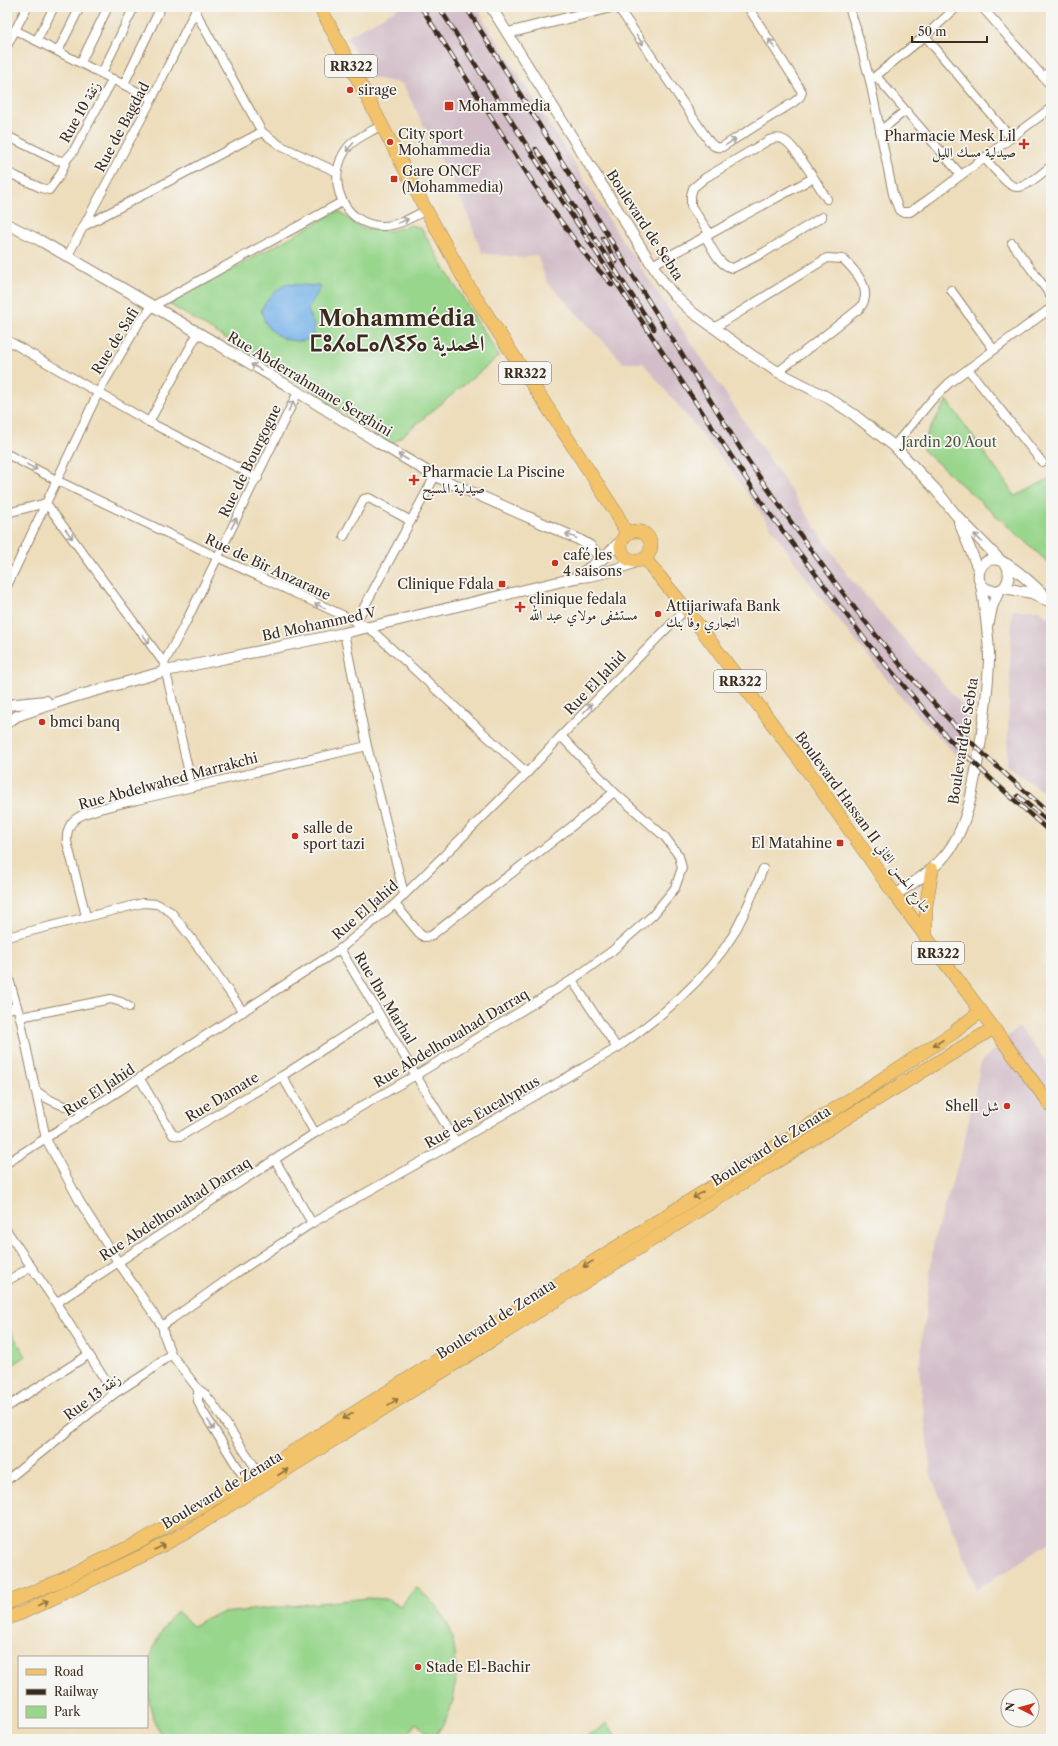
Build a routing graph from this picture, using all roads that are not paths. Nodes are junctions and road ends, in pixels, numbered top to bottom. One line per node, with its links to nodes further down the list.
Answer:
1 (27, 7): 16 (street)
2 (54, 7): 20 (street)
3 (80, 7): 21 (street)
4 (108, 7): 22 (street)
5 (134, 7): 24 (street)
6 (320, 7): 33 (main road, RR322)
7 (492, 7): 17 (street, Boulevard de Sebta)
8 (611, 7): 17 (street)
9 (618, 7): 10 (street, one-way to 10)
10 (748, 7)
11 (957, 7): 18 (street)
12 (982, 7): 25 (street)
13 (157, 8): 28 (street)
14 (851, 8): 27 (street)
15 (196, 9): 30 (street, Rue de Bagdad); 34 (street)
16 (16, 30): 19 (street); 20 (street)
17 (508, 33): 54 (street, Boulevard de Sebta)
18 (925, 36): 27 (street); 37 (street)
19 (8, 40)
20 (37, 40): 21 (street)
21 (58, 51): 22 (street)
22 (81, 62): 24 (street)
23 (1051, 70): 25 (street)
24 (102, 73): 26 (street)
25 (1043, 77): 29 (street)
26 (113, 78): 28 (street); 38 (street, Rue 10 زنقة)
27 (873, 78): 32 (street); 35 (street)
28 (124, 84): 30 (street)
29 (1051, 86)
30 (152, 99): 50 (street, Rue de Bagdad)
31 (1051, 108): 37 (street)
32 (905, 110): 35 (street); 43 (street)
33 (382, 125): 42 (street, one-way to 42); 47 (main road, RR322)
34 (262, 132): 42 (street); 50 (street)
35 (880, 132): 43 (street)
36 (7, 136): 38 (street, Rue 10 زنقة)
37 (1011, 138): 39 (street)
38 (67, 159): 41 (street)
39 (985, 159): 40 (street); 43 (street)
40 (1051, 166)
41 (7, 172)
42 (337, 172): 46 (street)
43 (961, 175)
44 (813, 178): 45 (street); 51 (street); 51 (street)
45 (827, 199)
46 (342, 202): 47 (street, one-way to 47); 57 (street, Rue de Safi)
47 (426, 210): 79 (main road, RR322)
48 (822, 217): 51 (street)
49 (7, 224): 53 (street, Rue Abderrahmane Serghini)
50 (86, 225): 53 (street, Rue de Bagdad)
51 (707, 235): 54 (street)
52 (1012, 243): 56 (street)
53 (67, 257): 57 (street, Rue Abderrahmane Serghini)
54 (652, 265): 59 (street, Boulevard de Sebta)
55 (952, 290): 62 (street)
56 (1051, 296)
57 (153, 306): 60 (street, Rue Abderrahmane Serghini); 66 (street, Rue de Safi)
58 (1051, 308): 62 (street)
59 (714, 328): 64 (street, Boulevard de Sebta); 64 (street)
60 (198, 333): 65 (street, Rue Abderrahmane Serghini, one-way to 60); 67 (street)
61 (7, 340): 66 (street)
62 (994, 350): 63 (street)
63 (968, 369): 68 (street); 70 (street)
64 (778, 372): 68 (street, Boulevard de Sebta)
65 (298, 392): 71 (street, Rue Abderrahmane Serghini, one-way to 65); 72 (street, Rue de Bourgogne, one-way to 65)
66 (98, 393): 67 (street); 73 (street, Rue de Safi)
67 (149, 422): 72 (street)
68 (894, 446): 76 (street, Boulevard de Sebta)
69 (7, 454): 73 (street, Rue de Bir Anzarane, one-way to 73)
70 (1042, 462)
71 (435, 476): 77 (street); 81 (street, Rue Abderrahmane Serghini, one-way to 71)
72 (258, 478): 80 (street, Rue de Bourgogne, one-way to 72)
73 (56, 480): 74 (street, Rue de Safi); 80 (street, Rue de Bir Anzarane)
74 (46, 503): 75 (street); 87 (street, Rue de Safi); 95 (street, one-way to 95)
75 (7, 513)
76 (956, 515): 83 (street, Boulevard de Sebta, one-way to 76); 84 (street, Boulevard de Sebta)
77 (411, 521): 78 (street); 91 (street)
78 (344, 536)
79 (624, 537): 81 (street, Bd Mohammed V); 82 (main road, RR322); 82 (main road)
80 (217, 557): 91 (street, Rue de Bir Anzarane, one-way to 80); 95 (street, Rue de Bourgogne)
81 (602, 559): 85 (street, Bd Mohammed V)
82 (640, 560): 85 (street, Bd Mohammed V); 90 (main road, Boulevard Hassan II شارع الحسن الثاني / RR322)
83 (1004, 563): 84 (street); 88 (street); 89 (street, Boulevard de Sebta)
84 (979, 571): 86 (street)
85 (575, 578): 92 (street, Bd Mohammed V)
86 (981, 585): 88 (street); 94 (street, Boulevard de Sebta)
87 (7, 586)
88 (1002, 589): 89 (street); 94 (street, Boulevard de Sebta)
89 (1051, 602)
90 (686, 609): 99 (street, Rue El Jahid, one-way to 90); 107 (main road, Boulevard Hassan II شارع الحسن الثاني / RR322)
91 (356, 622): 92 (street, Rue de Bir Anzarane)
92 (368, 627): 93 (street, Bd Mohammed V); 101 (street, Rue de Bir Anzarane)
93 (344, 633): 95 (street, Bd Mohammed V); 100 (street)
94 (987, 634): 105 (street, Boulevard de Sebta)
95 (165, 667): 96 (street, Bd Mohammed V); 102 (street)
96 (70, 698): 97 (street, Bd Mohammed V); 98 (street, Bd Mohammed V)
97 (7, 705)
98 (7, 723)
99 (561, 736): 101 (street, Rue El Jahid); 103 (street, Rue Abdelhouahad Darraq)
100 (367, 746): 102 (street, Rue Abdelwahed Marrakchi); 106 (street)
101 (527, 773): 106 (street, Rue El Jahid)
102 (192, 786): 109 (street, Rue Abdelwahed Marrakchi)
103 (614, 792): 108 (street); 114 (street, Rue Abdelhouahad Darraq)
104 (763, 869): 125 (street, Rue des Eucalyptus)
105 (932, 870): 107 (street, Boulevard de Sebta); 111 (main road)
106 (404, 894): 108 (street, Rue El Jahid)
107 (895, 896): 111 (main road, Boulevard Hassan II شارع الحسن الثاني / RR322)
108 (395, 904): 112 (street, Rue El Jahid)
109 (86, 916): 110 (street); 119 (street)
110 (7, 937)
111 (926, 938): 118 (main road, Boulevard Hassan II شارع الحسن الثاني / RR322)
112 (340, 949): 119 (street, Rue El Jahid); 120 (street, Rue Ibn Marhal)
113 (7, 972): 115 (street)
114 (572, 980): 125 (street); 126 (street, Rue Abdelhouahad Darraq)
115 (17, 1007): 117 (street); 121 (street)
116 (129, 1007): 121 (street)
117 (7, 1009)
118 (981, 1011): 122 (main road, Boulevard Hassan II شارع الحسن الثاني / RR322); 123 (main road, Boulevard de Zenata)
119 (243, 1012): 128 (street, Rue El Jahid)
120 (378, 1014): 126 (street, Rue Ibn Marhal); 127 (street)
121 (20, 1017): 129 (street)
122 (994, 1028): 124 (main road, Boulevard de Zenata); 130 (main road, Boulevard Hassan II شارع الحسن الثاني / RR322)
123 (953, 1033): 124 (main road); 137 (main road, Boulevard de Zenata, one-way to 137)
124 (962, 1047): 137 (main road, Boulevard de Zenata)
125 (617, 1048): 134 (street, Rue des Eucalyptus)
126 (416, 1075): 132 (street, Rue Abdelhouahad Darraq); 134 (street, Rue Ibn Marhal)
127 (282, 1076): 128 (street, Rue Damate); 132 (street)
128 (140, 1079): 131 (street, Rue El Jahid)
129 (35, 1090): 131 (street); 133 (street)
130 (1051, 1106)
131 (88, 1112): 133 (street, Rue El Jahid)
132 (315, 1133): 135 (street, Rue Abdelhouahad Darraq)
133 (46, 1139): 136 (street, Rue El Jahid); 140 (street)
134 (456, 1142): 138 (street, Rue des Eucalyptus)
135 (275, 1160): 138 (street); 140 (street, Rue Abdelhouahad Darraq)
136 (7, 1163)
137 (761, 1164): 150 (main road, Boulevard de Zenata)
138 (312, 1223): 144 (street, Rue des Eucalyptus)
139 (7, 1231): 141 (street)
140 (118, 1262): 143 (street, Rue Abdelhouahad Darraq); 144 (street)
141 (31, 1267): 142 (street); 143 (street)
142 (7, 1281)
143 (56, 1303): 146 (street)
144 (162, 1326): 145 (street)
145 (171, 1354): 147 (street); 148 (street, Rue 13 زنقة)
146 (88, 1356): 148 (street); 149 (street)
147 (198, 1389): 150 (street); 152 (street, one-way to 152)
148 (114, 1394): 151 (street, Rue 13 زنقة)
149 (7, 1407)
150 (262, 1478): 152 (main road, Boulevard de Zenata)
151 (7, 1480)
152 (249, 1486): 153 (main road, Boulevard de Zenata); 154 (main road, Boulevard de Zenata)
153 (213, 1500): 154 (main road); 155 (main road, Boulevard de Zenata)
154 (220, 1511): 156 (main road, Boulevard de Zenata, one-way to 154)
155 (7, 1602)
156 (7, 1618)

